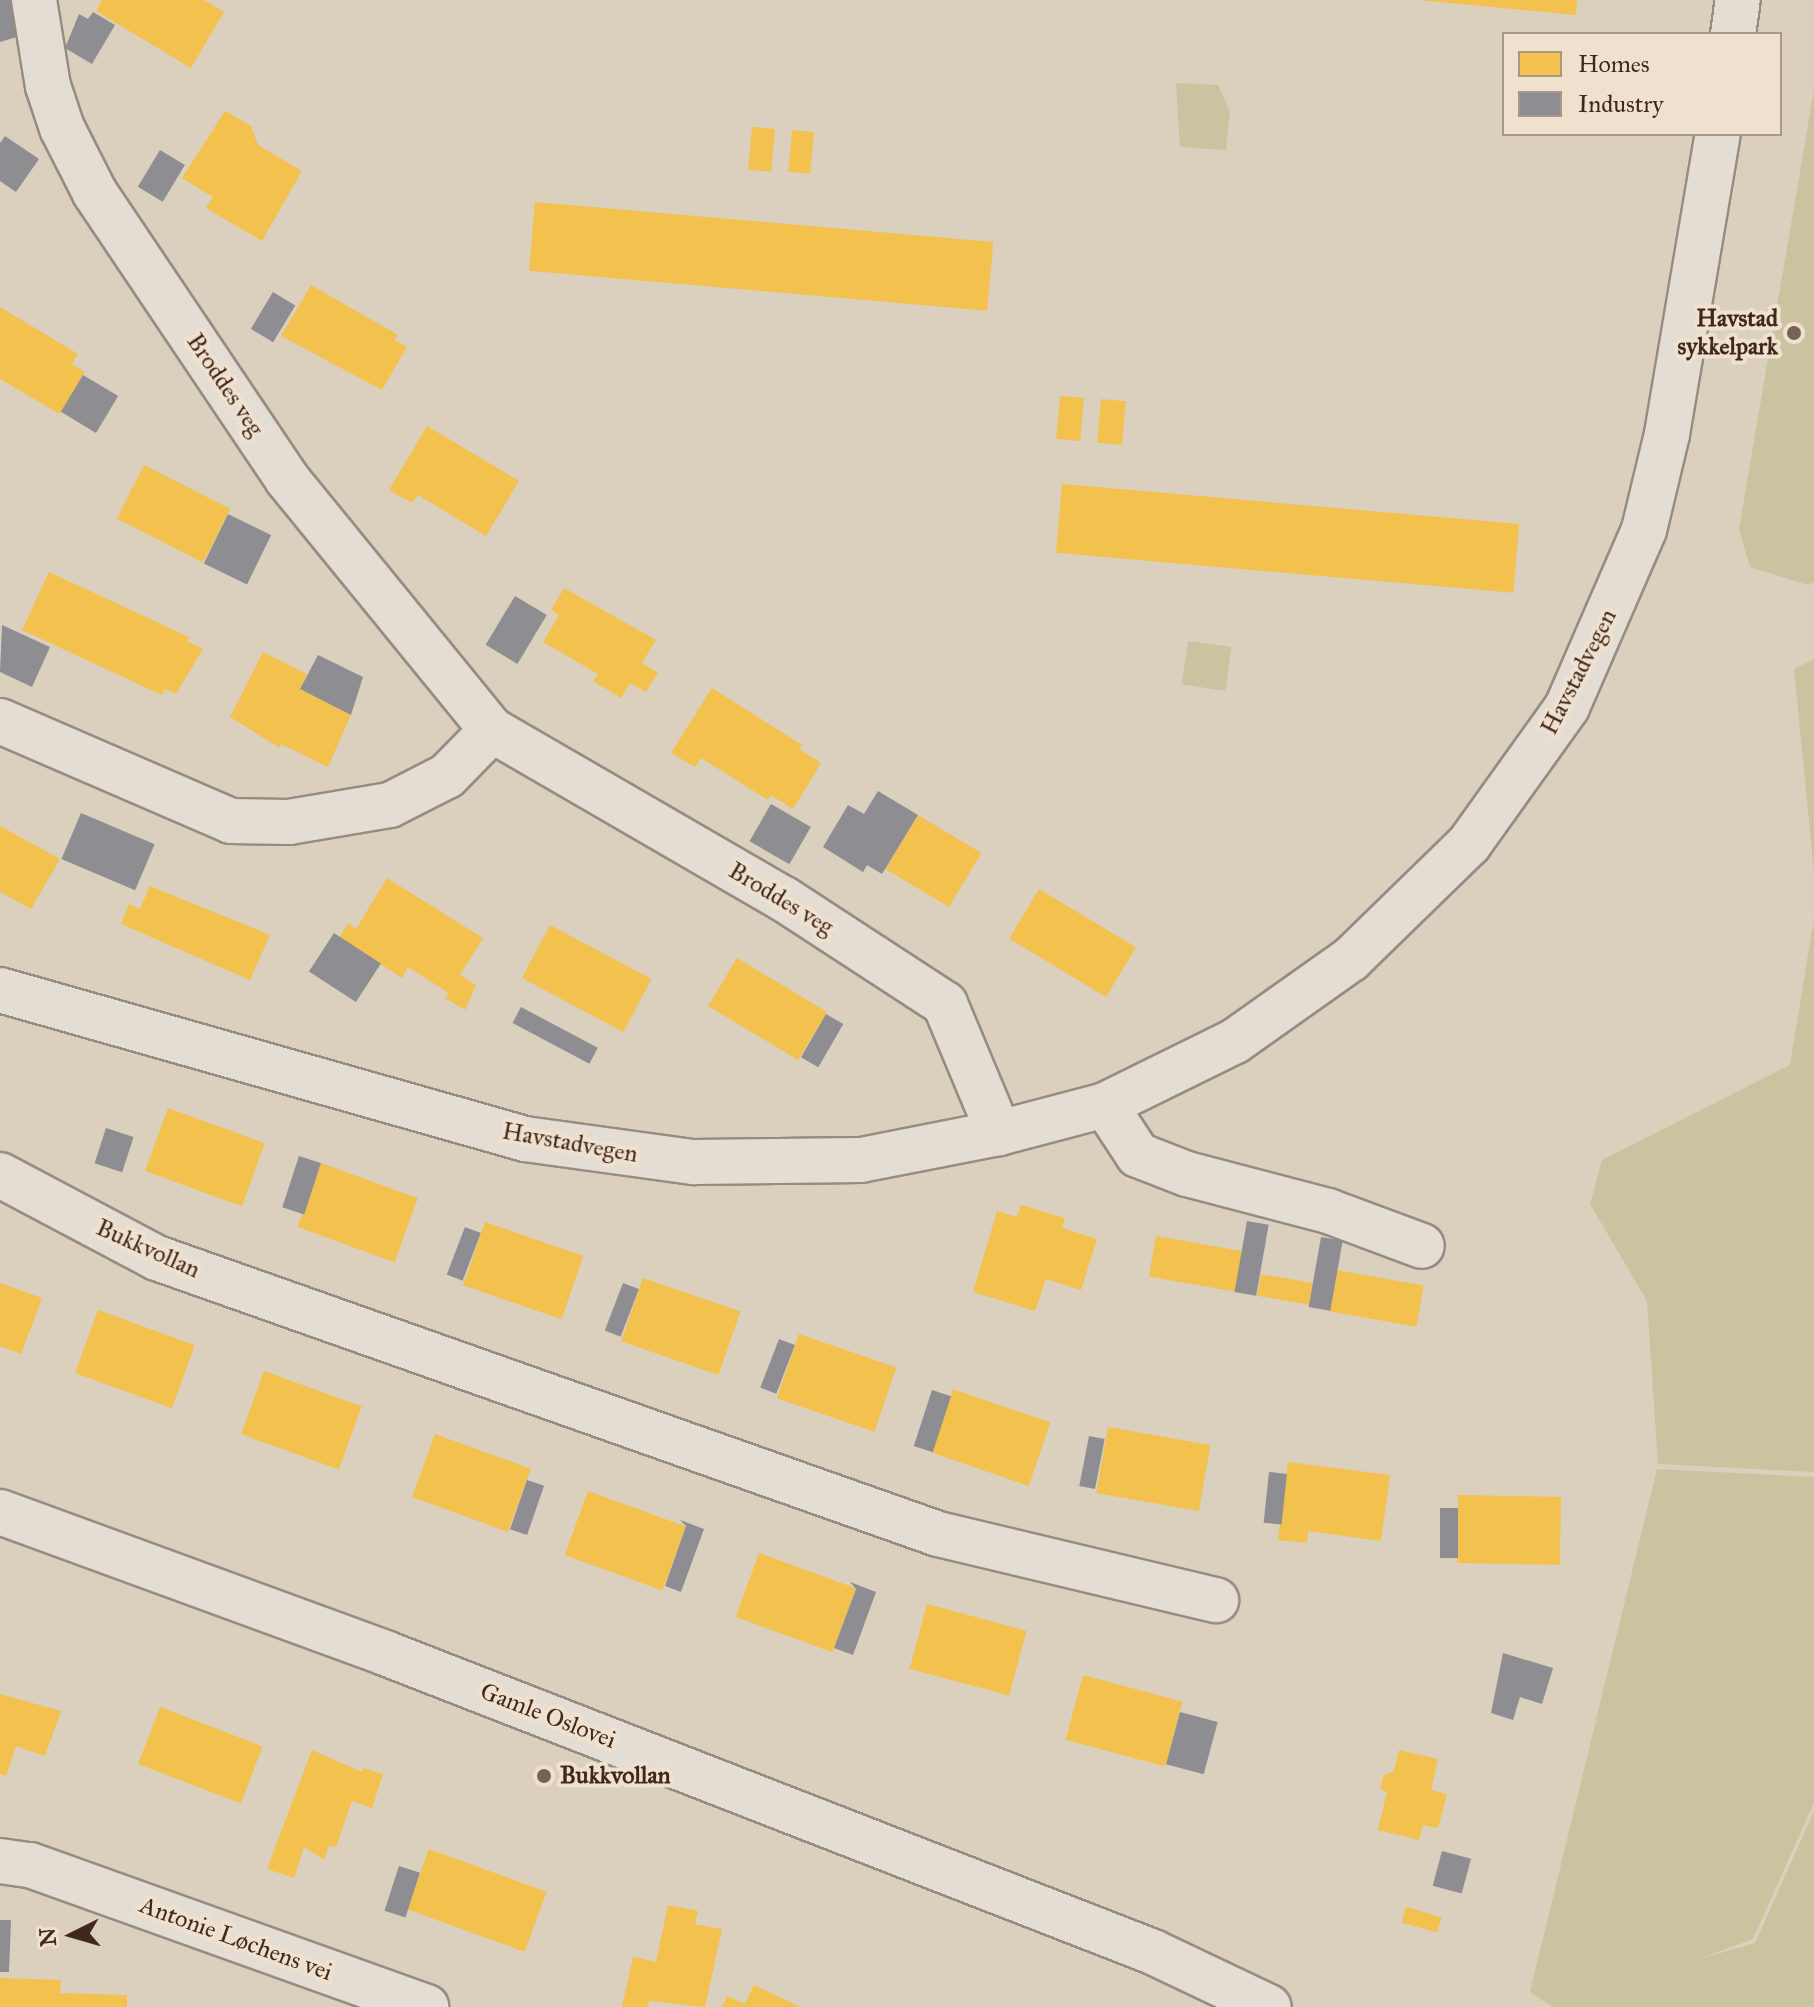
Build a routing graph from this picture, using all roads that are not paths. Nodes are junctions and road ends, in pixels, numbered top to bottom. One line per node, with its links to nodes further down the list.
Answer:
1 (34, 0): 6 (street, Broddes veg)
2 (1738, 0): 3 (street)
3 (1733, 32)
4 (1718, 136): 8 (street, Havstadvegen)
5 (0, 721): 6 (street)
6 (492, 730): 9 (street, Broddes veg)
7 (0, 990): 9 (street, Havstadvegen)
8 (1105, 1105): 9 (street, Havstadvegen); 11 (street)
9 (999, 1133)
10 (0, 1175): 13 (street, Bukkvollan)
11 (1422, 1246)
12 (0, 1512): 16 (street, Gamle Oslovei)
13 (1216, 1600)
14 (0, 1861): 15 (street, Antonie Løchens vei)
15 (426, 2007)
16 (1269, 2007)

